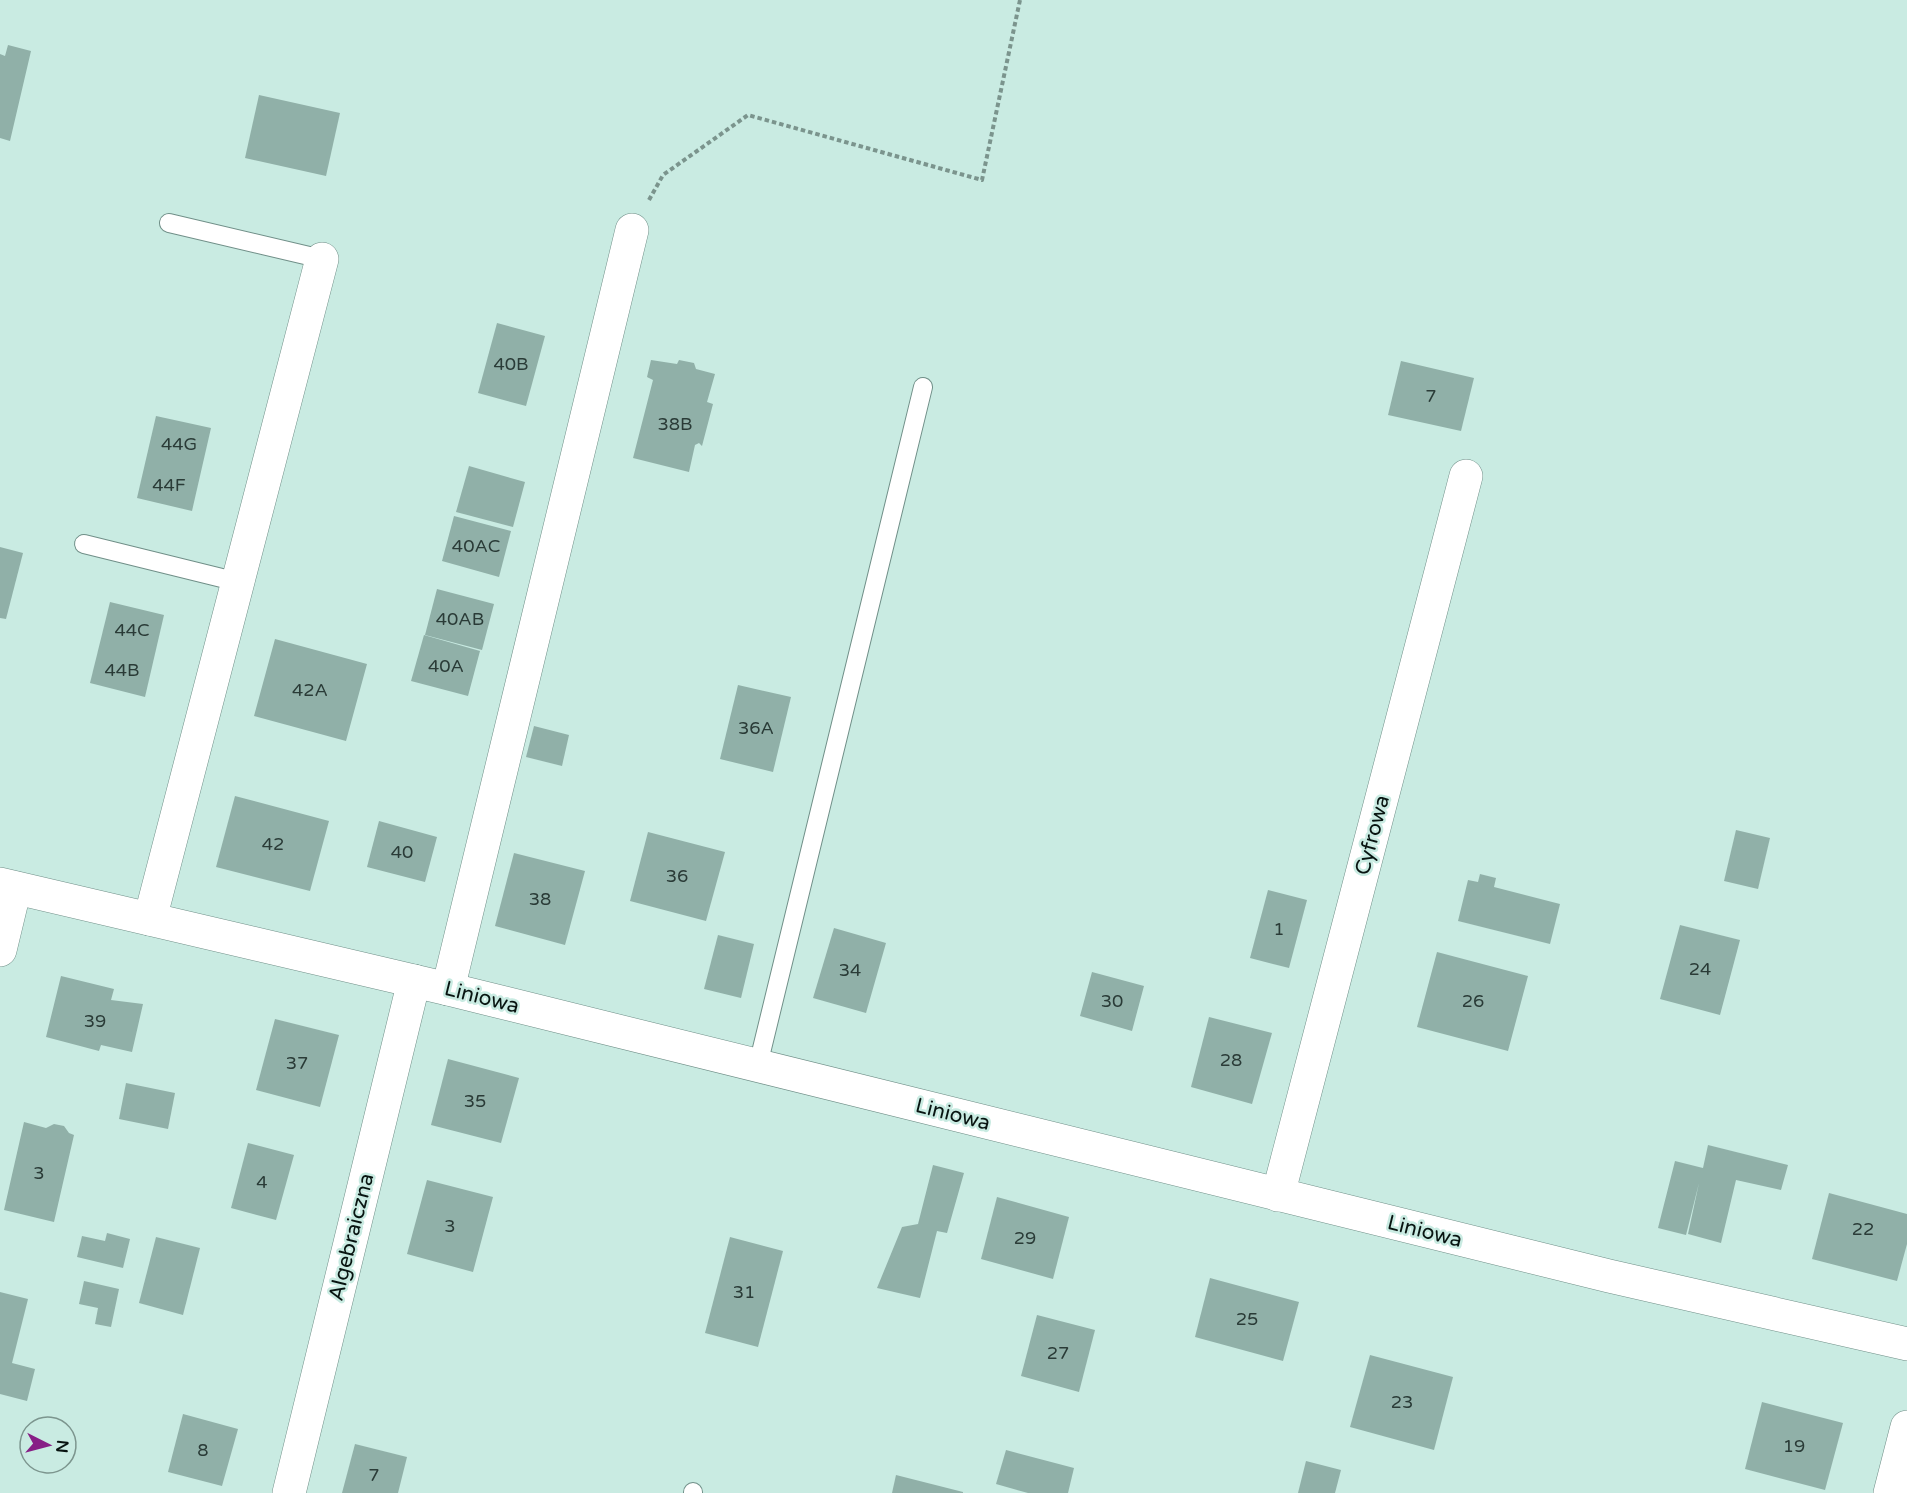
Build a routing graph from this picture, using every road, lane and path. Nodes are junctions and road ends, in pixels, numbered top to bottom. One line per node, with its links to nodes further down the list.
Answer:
1 (1020, 0): 3 (path)
2 (169, 223): 4 (lane)
3 (632, 230): 13 (street)
4 (322, 259): 8 (street)
5 (923, 387): 14 (lane)
6 (1466, 476): 15 (street, Cyfrowa)
7 (84, 544): 8 (lane)
8 (238, 582): 10 (street)
9 (8, 886): 10 (street, Liniowa); 11 (street)
10 (150, 919): 12 (street, Liniowa)
11 (0, 950)
12 (414, 981): 13 (street, Liniowa); 18 (street, Algebraiczna)
13 (448, 989): 14 (street, Liniowa)
14 (758, 1065): 15 (street, Liniowa)
15 (1278, 1195): 16 (street, Liniowa)
16 (1907, 1344)
17 (1907, 1427): 19 (street)
18 (288, 1493)
19 (1890, 1493)

